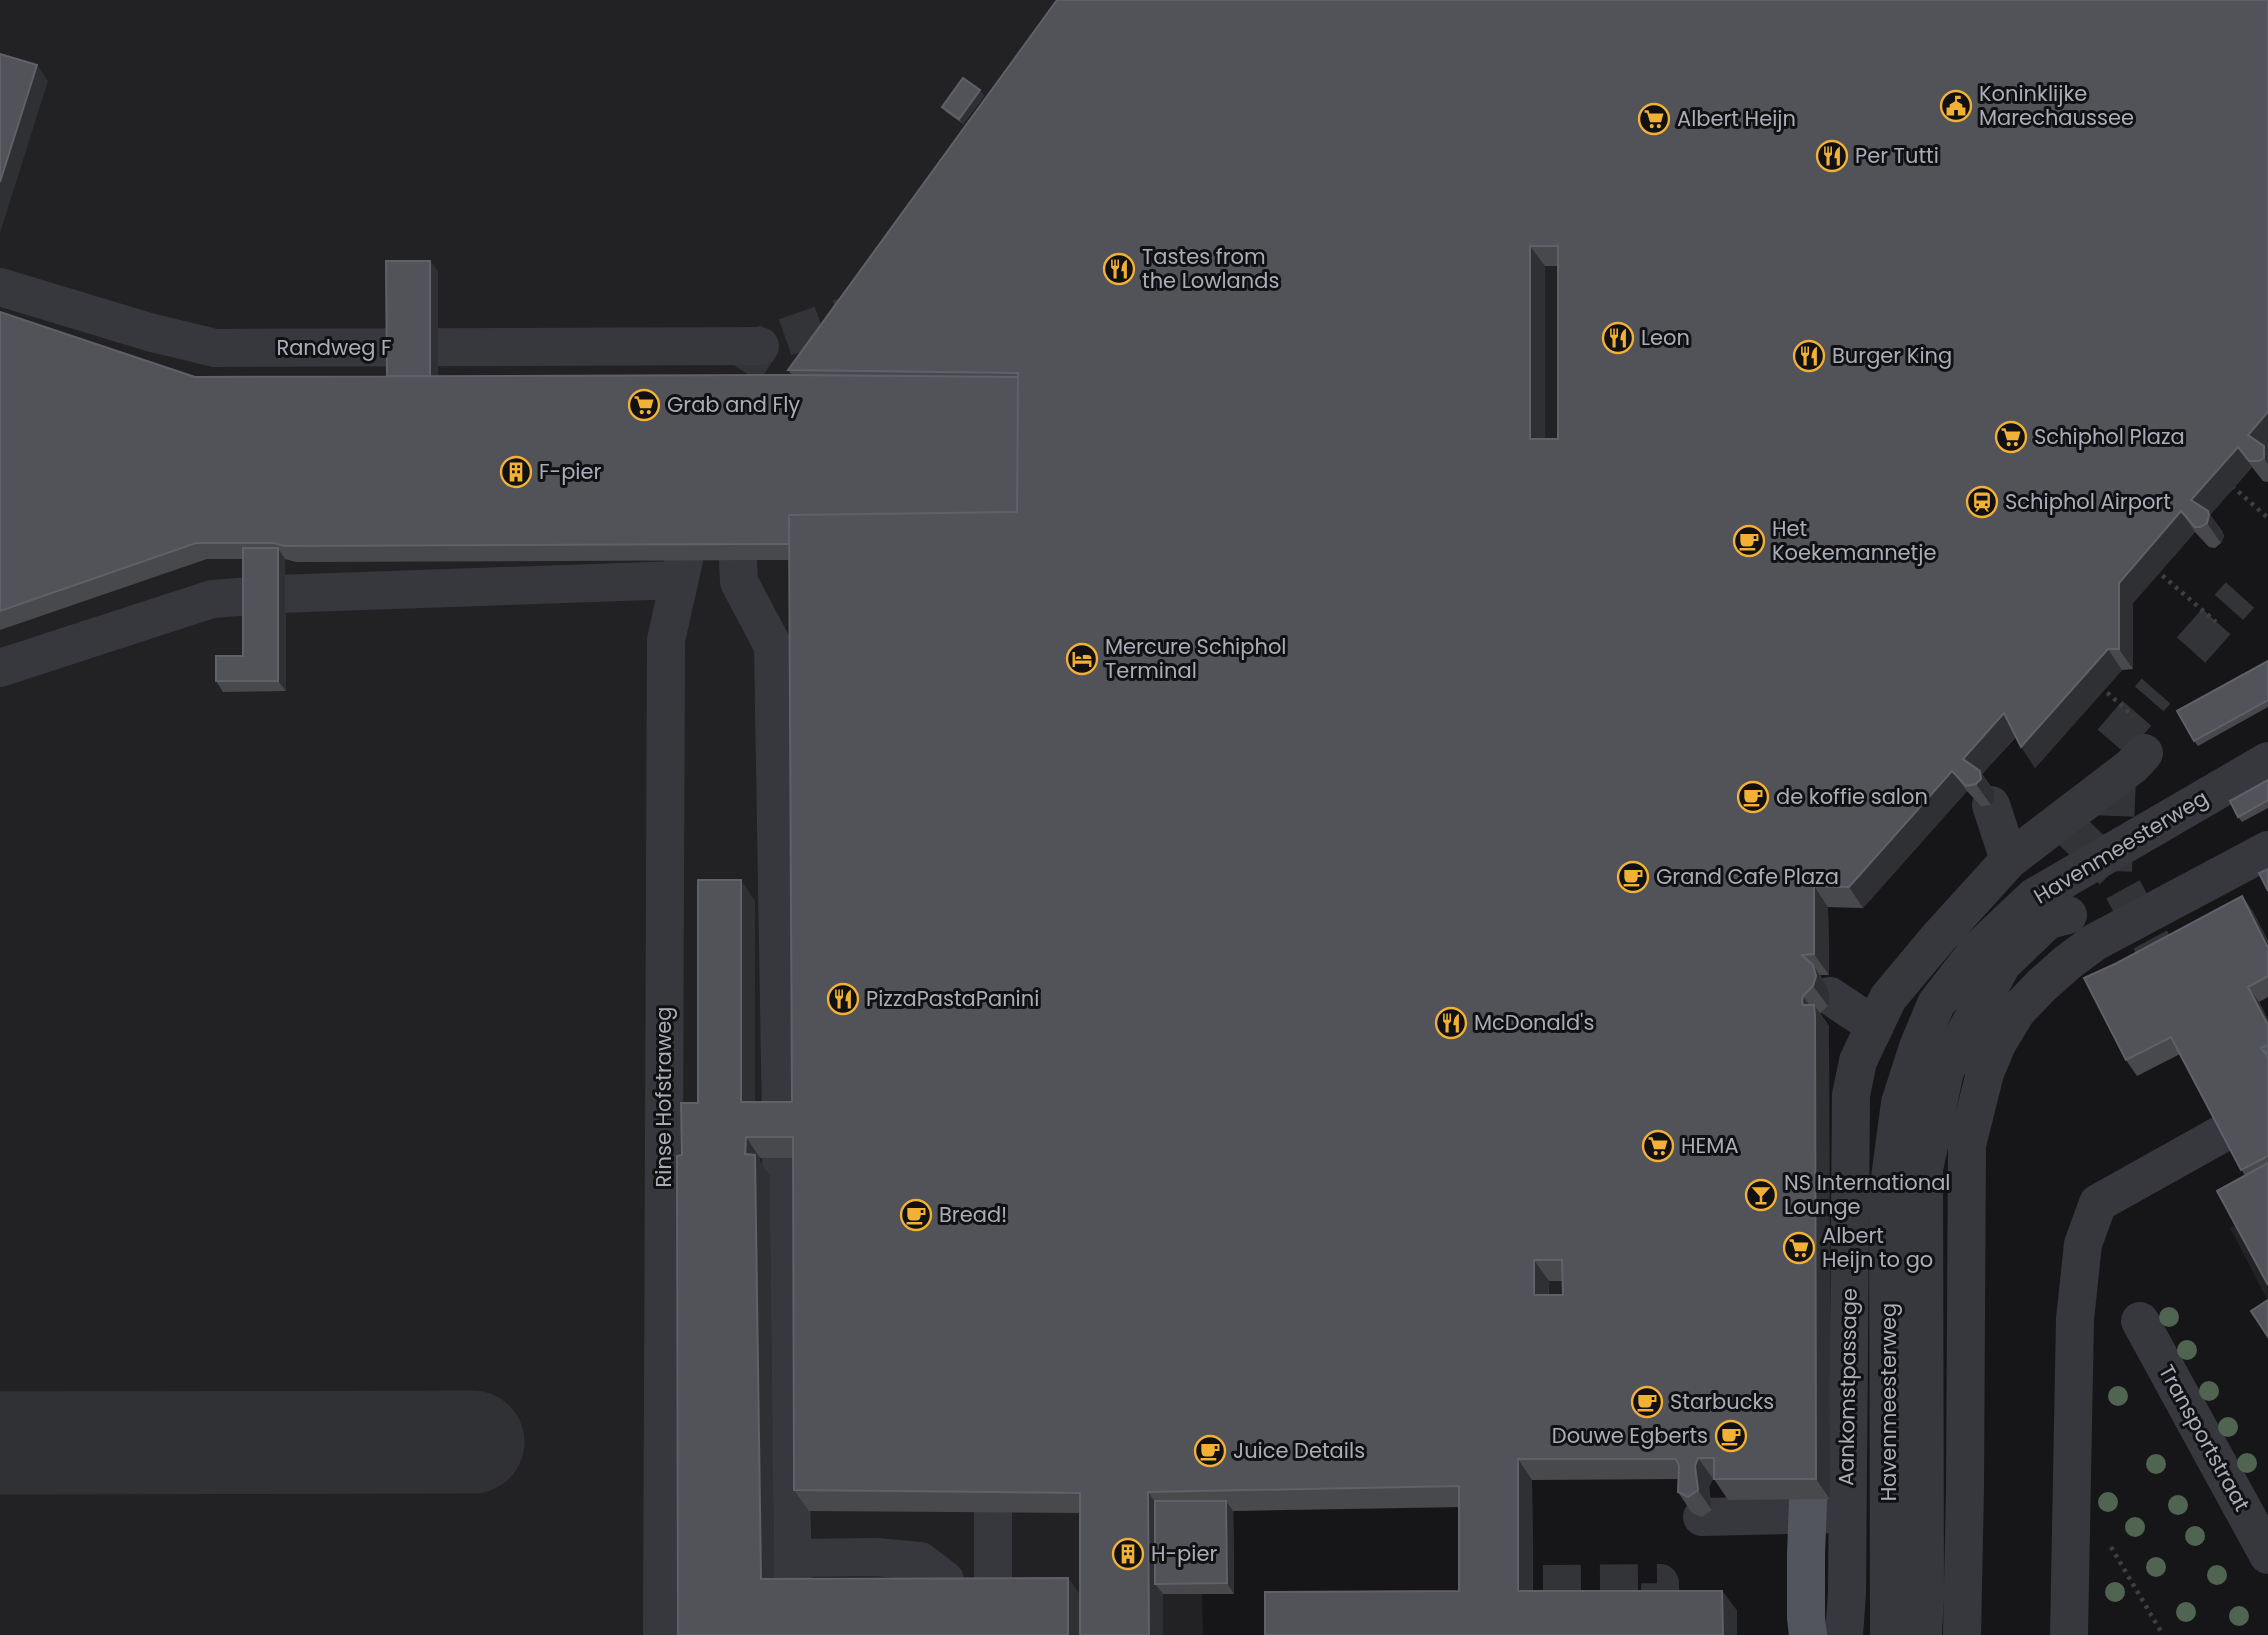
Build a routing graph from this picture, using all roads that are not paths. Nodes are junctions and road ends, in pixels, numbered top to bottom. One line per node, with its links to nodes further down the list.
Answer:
1 (0, 287): 2 (street, Randweg F)
2 (760, 346)
3 (738, 560): 23 (street)
4 (0, 668): 28 (street, Rinse Hofstraweg)
5 (2144, 753): 9 (street, Aankomstpassage)
6 (2268, 761): 30 (street, Havenmeesterweg)
7 (1991, 805): 9 (street)
8 (2268, 850): 32 (street)
9 (2009, 860): 13 (street, Aankomstpassage)
10 (2068, 915): 31 (street)
11 (1809, 962): 12 (main road)
12 (1820, 1007): 13 (street)
13 (1875, 1026): 20 (street, Aankomstpassage)
14 (2268, 1108): 33 (street)
15 (2140, 1321): 22 (street, Transportstraat)
16 (1811, 1415): 19 (main road, bridge)
17 (1769, 1483): 19 (street)
18 (993, 1513): 25 (street)
19 (1800, 1514): 20 (street); 21 (street); 27 (main road, bridge)
20 (1847, 1514): 29 (street, Aankomstpassage)
21 (1702, 1517)
22 (2268, 1555)
23 (793, 1558): 24 (street); 26 (street)
24 (947, 1599)
25 (993, 1599)
26 (794, 1600)
27 (1806, 1629)
28 (662, 1635)
29 (1844, 1635)
30 (1889, 1635)
31 (1923, 1635)
32 (1962, 1635)
33 (2069, 1635)

